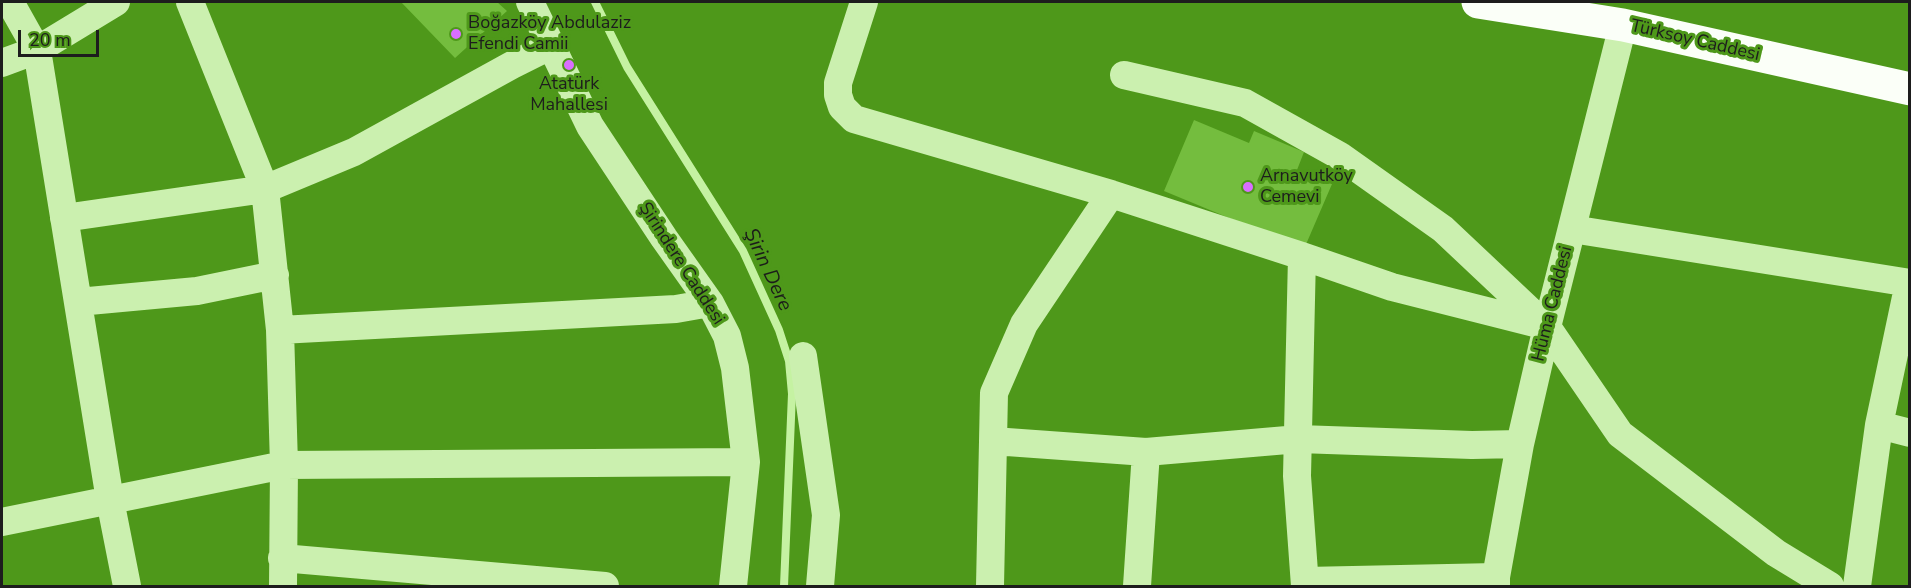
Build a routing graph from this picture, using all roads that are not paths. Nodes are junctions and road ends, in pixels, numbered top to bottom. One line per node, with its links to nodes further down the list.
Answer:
1 (10, 2): 9 (street)
2 (116, 2): 9 (street)
3 (190, 2): 13 (street)
4 (530, 2): 8 (street, Şirindere Caddesi)
5 (864, 2): 14 (street)
6 (1478, 2): 7 (main road, Türksoy Caddesi)
7 (1623, 25): 12 (main road, Türksoy Caddesi); 16 (street, Hüma Caddesi)
8 (552, 45): 13 (street); 21 (street, Şirindere Caddesi)
9 (37, 50): 10 (street); 15 (street)
10 (2, 63)
11 (1124, 75): 22 (street)
12 (1910, 89)
13 (265, 189): 15 (street); 18 (street)
14 (1111, 194): 17 (street); 28 (street)
15 (64, 218): 20 (street)
16 (1572, 229): 19 (street); 22 (street, Hüma Caddesi)
17 (1302, 256): 22 (street); 27 (street)
18 (274, 275): 20 (street); 23 (street)
19 (1909, 283): 25 (street)
20 (78, 302): 33 (street)
21 (710, 303): 23 (street); 31 (street, Şirindere Caddesi)
22 (1547, 327): 29 (street, Hüma Caddesi); 45 (street)
23 (280, 330): 32 (street)
24 (803, 356): 42 (street)
25 (1878, 425): 26 (street); 46 (street)
26 (1910, 433)
27 (1299, 439): 29 (street); 30 (street); 37 (street)
28 (993, 441): 30 (street); 43 (street)
29 (1520, 444): 36 (street, Hüma Caddesi)
30 (1146, 452): 44 (street)
31 (746, 462): 32 (street); 41 (street, Şirindere Caddesi)
32 (284, 465): 33 (street); 35 (street)
33 (110, 500): 34 (street); 38 (street)
34 (2, 522)
35 (282, 558): 39 (street); 40 (street)
36 (1496, 582): 37 (street)
37 (1305, 584)
38 (127, 586)
39 (283, 586)
40 (605, 586)
41 (733, 586)
42 (820, 586)
43 (990, 586)
44 (1137, 586)
45 (1830, 586)
46 (1857, 586)

